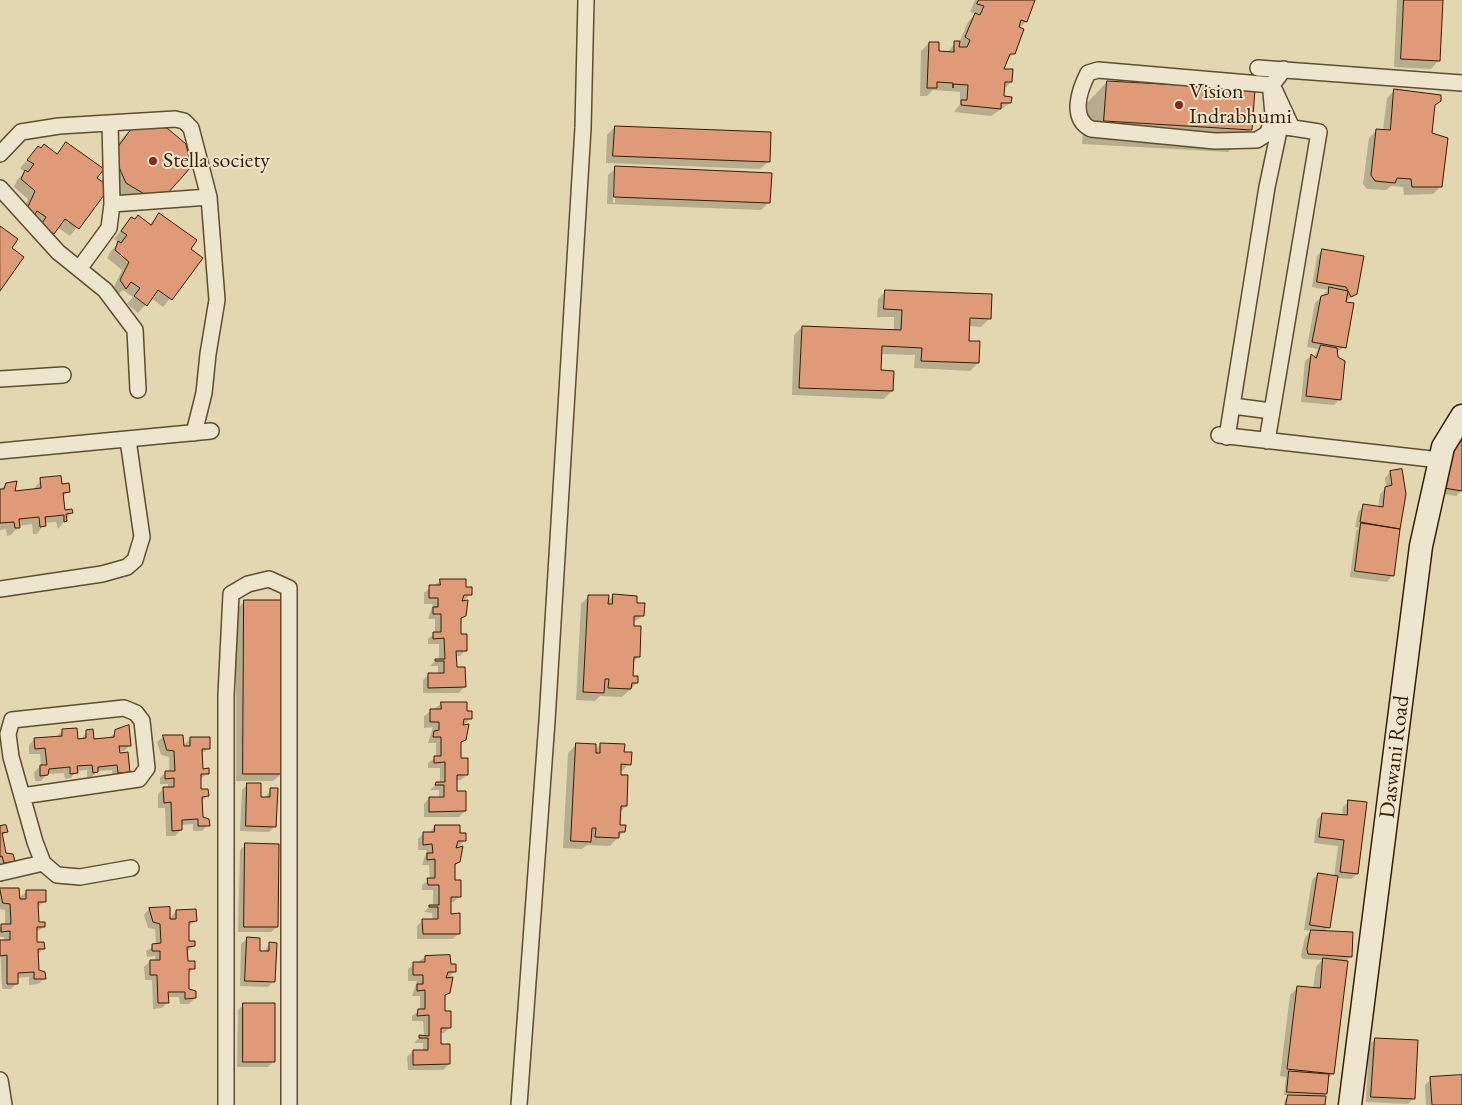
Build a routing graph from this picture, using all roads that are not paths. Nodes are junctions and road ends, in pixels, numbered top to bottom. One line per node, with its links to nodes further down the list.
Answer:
1 (586, 0): 35 (street)
2 (1258, 68): 3 (street)
3 (1284, 69): 4 (street); 5 (street)
4 (1462, 83)
5 (1272, 85): 5 (street); 7 (street)
6 (110, 123): 8 (street); 10 (street); 11 (street)
7 (1292, 128): 16 (street); 17 (street)
8 (0, 154)
9 (0, 188): 12 (street)
10 (209, 197): 11 (street); 20 (street)
11 (112, 204): 12 (street)
12 (78, 269): 15 (street)
13 (64, 375): 14 (street)
14 (0, 380)
15 (138, 390)
16 (1233, 406): 17 (street); 22 (street)
17 (1271, 411): 22 (street)
18 (1462, 416): 24 (street, Daswani Road)
19 (211, 431): 20 (street)
20 (194, 433): 21 (street)
21 (128, 440): 23 (street); 25 (street)
22 (1267, 441): 24 (street)
23 (0, 451)
24 (1440, 460): 36 (street, Daswani Road)
25 (0, 589)
26 (6, 758): 27 (street); 27 (street)
27 (22, 796): 28 (street)
28 (43, 863): 29 (street); 30 (street)
29 (131, 868)
30 (0, 873)
31 (0, 1080): 32 (street)
32 (4, 1105)
33 (226, 1105): 34 (street)
34 (289, 1105)
35 (519, 1105)
36 (1350, 1105)

